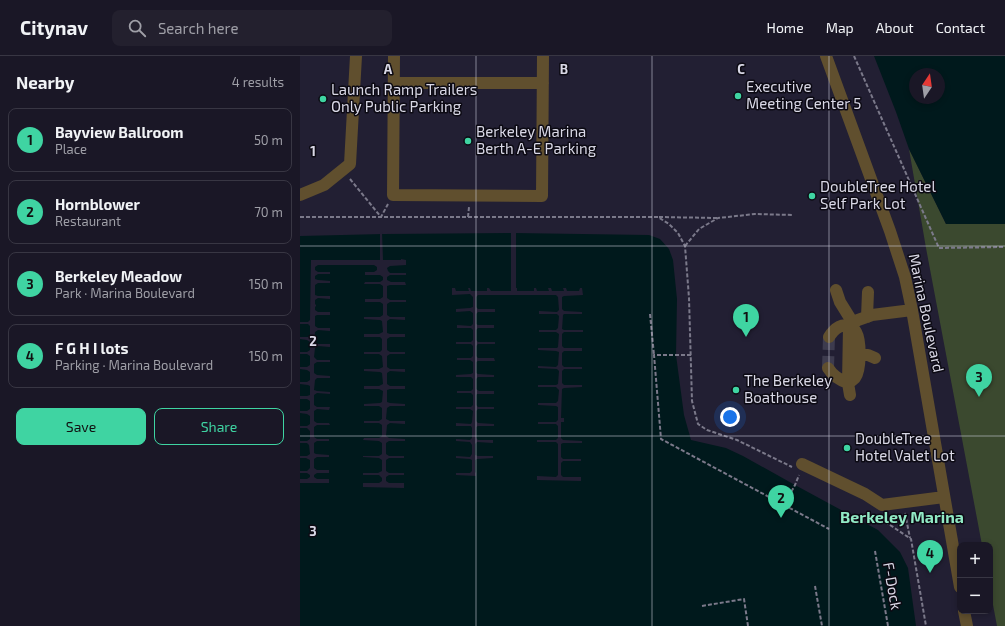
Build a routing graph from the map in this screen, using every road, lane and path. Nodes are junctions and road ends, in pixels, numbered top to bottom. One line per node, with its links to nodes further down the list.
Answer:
1 (356, 56): 8 (street)
2 (394, 56): 6 (street)
3 (543, 56): 7 (street)
4 (826, 56): 21 (street, Marina Boulevard)
5 (854, 56): 18 (path)
6 (394, 83): 7 (street); 10 (street)
7 (543, 83): 10 (street)
8 (342, 170): 9 (street); 12 (path)
9 (300, 195)
10 (393, 195): 12 (path)
11 (792, 215): 15 (path)
12 (381, 216): 13 (path); 14 (path); 16 (path)
13 (300, 217)
14 (658, 217): 15 (path); 17 (path)
15 (718, 218): 17 (path)
16 (381, 221)
17 (685, 246): 27 (path)
18 (1005, 247)
19 (836, 290): 24 (street)
20 (868, 292): 23 (street)
21 (912, 310): 23 (street); 33 (street, Marina Boulevard)
22 (650, 314): 26 (path)
23 (867, 317): 24 (street)
24 (851, 324): 25 (street); 28 (street); 31 (street)
25 (829, 337)
26 (654, 355): 27 (path); 35 (path)
27 (691, 355): 32 (path)
28 (859, 355): 29 (street); 31 (street)
29 (875, 358)
30 (828, 368): 31 (street)
31 (849, 389)
32 (799, 468): 34 (street); 35 (path)
33 (944, 497): 34 (street); 40 (street, Marina Boulevard)
34 (910, 499): 38 (path)
35 (784, 505): 37 (path)
36 (874, 514): 38 (path)
37 (828, 529)
38 (911, 539): 47 (path)
39 (875, 551): 46 (path, F-Dock)
40 (958, 578)
41 (815, 586): 45 (path)
42 (702, 606): 44 (path)
43 (965, 614): 48 (street)
44 (748, 626)
45 (822, 626)
46 (888, 626)
47 (926, 626)
48 (967, 626)

